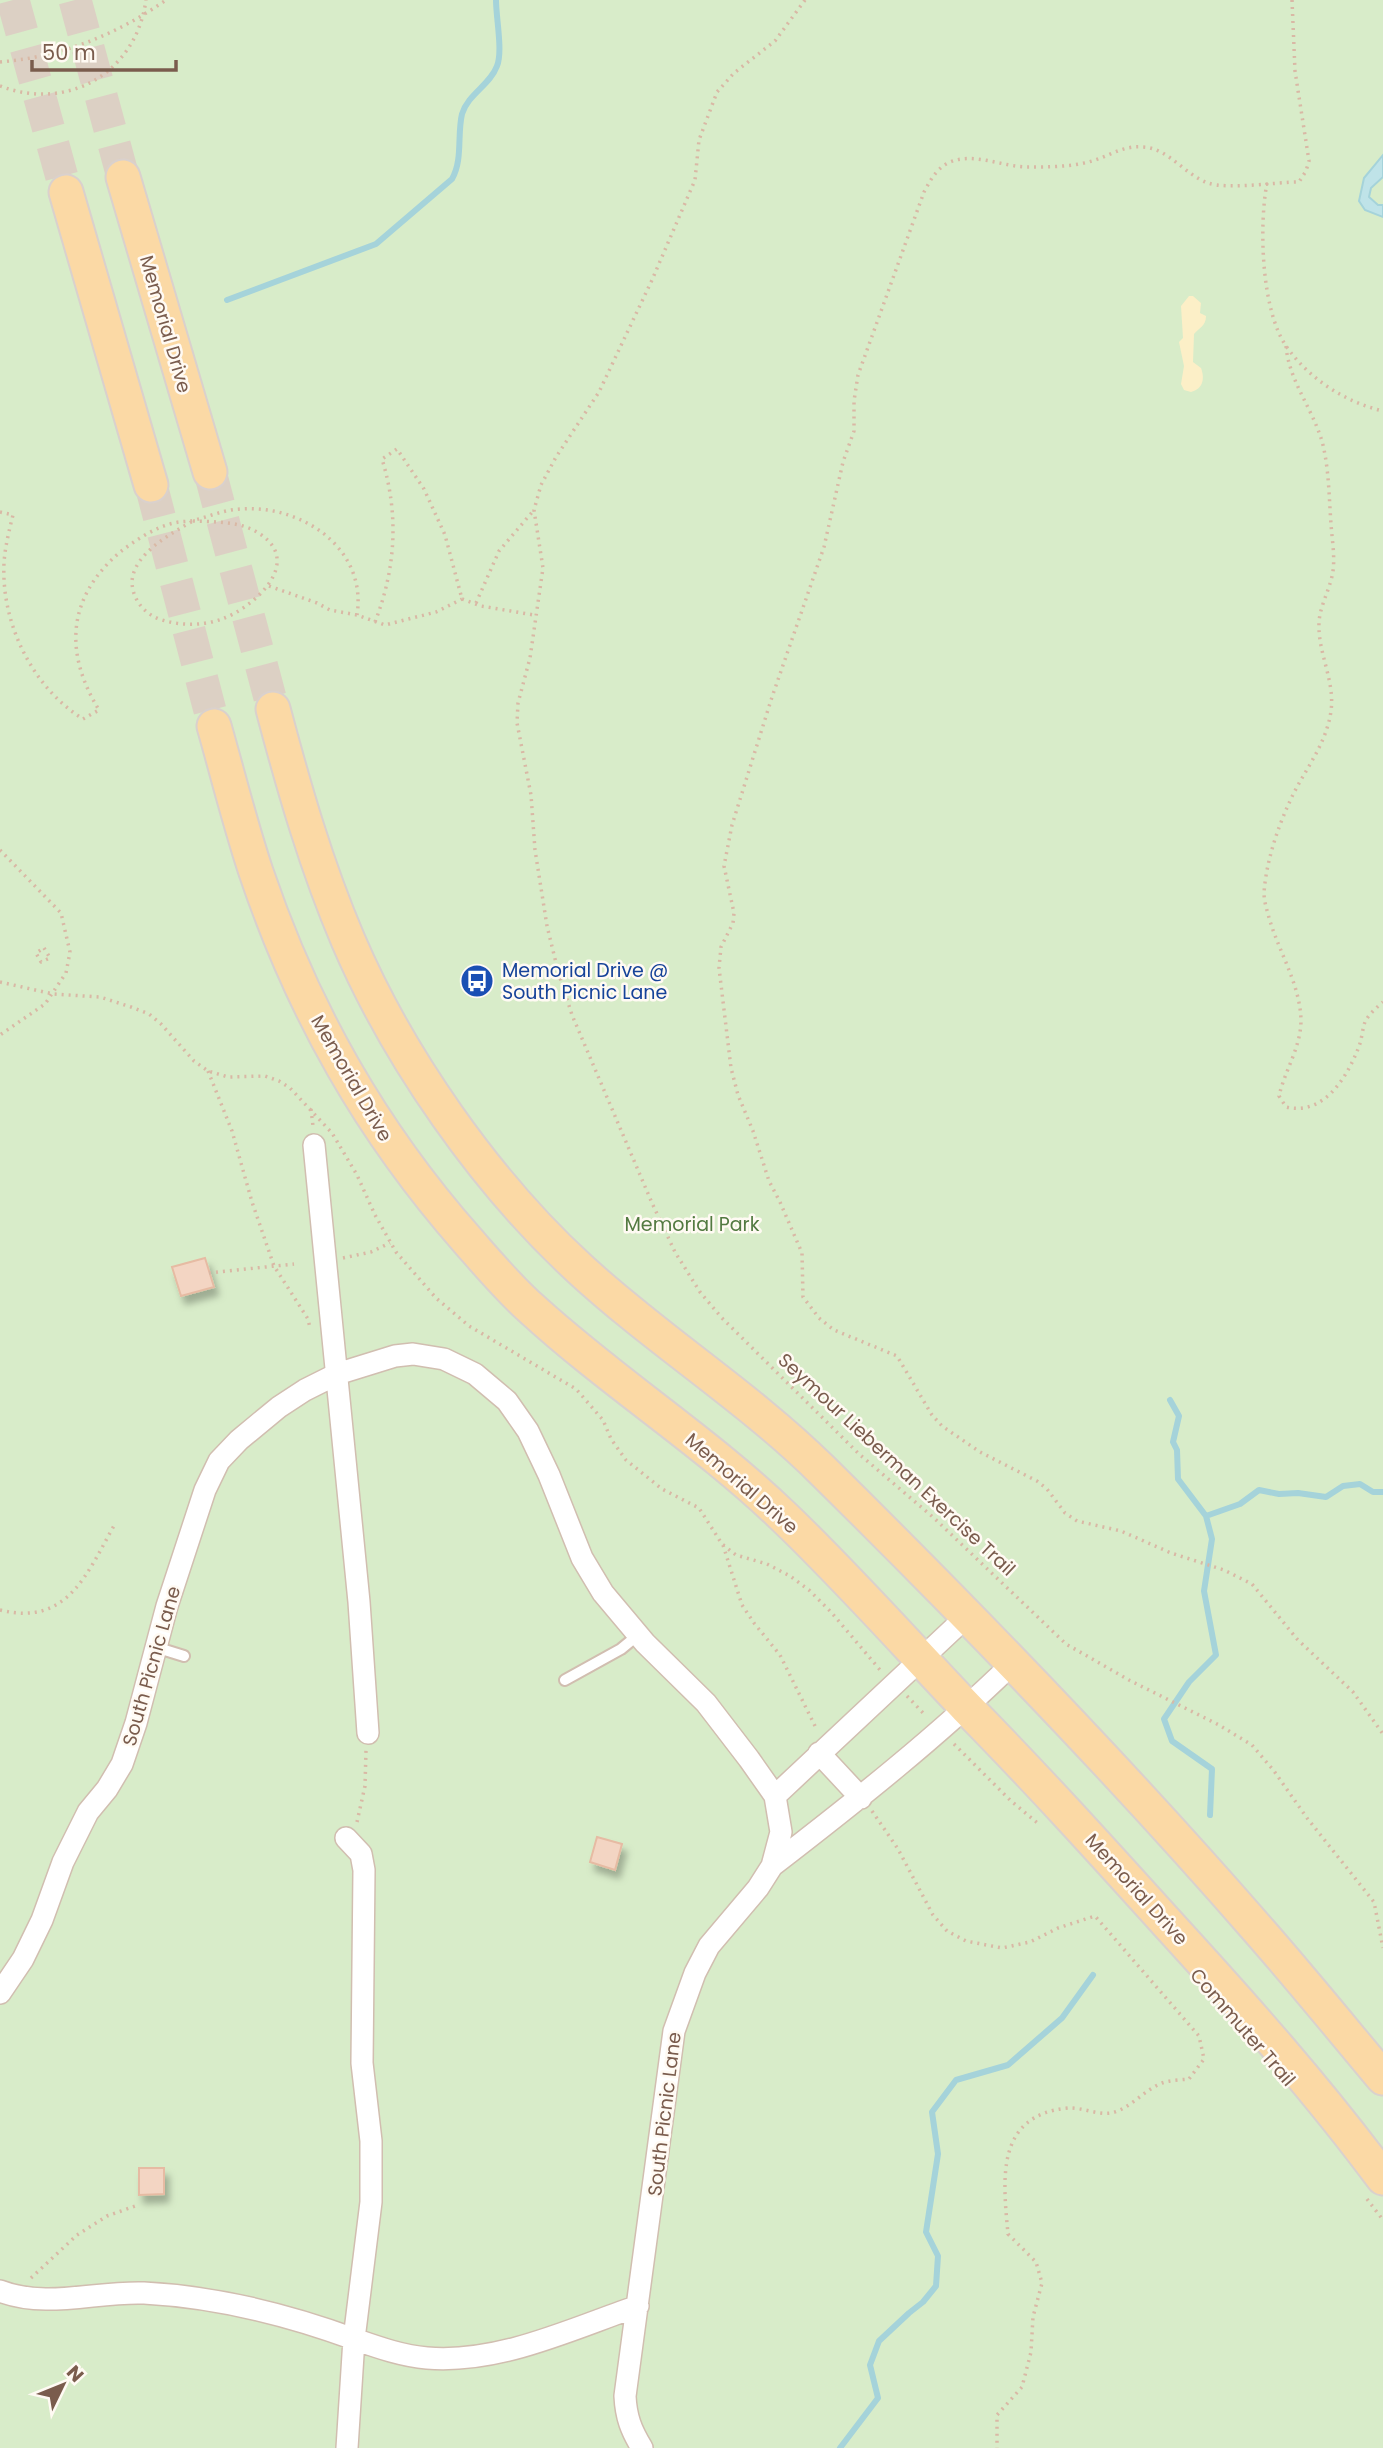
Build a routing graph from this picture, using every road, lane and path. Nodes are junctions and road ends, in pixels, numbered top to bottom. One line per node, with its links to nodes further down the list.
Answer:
1 (146, 0): 5 (path)
2 (166, 0): 5 (path)
3 (805, 0): 15 (path, Seymour Lieberman Exercise Trail)
4 (1292, 0): 9 (path)
5 (143, 15): 6 (path); 7 (path)
6 (0, 62)
7 (0, 86)
8 (123, 177): 13 (main road, Memorial Drive)
9 (1267, 183): 11 (path); 54 (path)
10 (66, 192): 14 (main road)
11 (1286, 346): 12 (path); 29 (path)
12 (1383, 411)
13 (210, 472)
14 (151, 485)
15 (534, 510): 20 (path); 22 (path, Seymour Lieberman Exercise Trail)
16 (0, 512): 17 (path)
17 (193, 521): 18 (path); 18 (path); 21 (path)
18 (269, 586): 21 (path)
19 (462, 599): 20 (path); 23 (path); 23 (path)
20 (475, 603): 22 (path)
21 (357, 615): 23 (path)
22 (535, 616): 62 (path, Seymour Lieberman Exercise Trail)
23 (375, 622)
24 (273, 709): 42 (main road)
25 (214, 726): 46 (main road, Memorial Drive)
26 (0, 850): 28 (path)
27 (0, 982): 28 (path)
28 (53, 994): 30 (path); 31 (path)
29 (1383, 1002)
30 (0, 1035)
31 (208, 1071): 33 (path); 36 (path)
32 (314, 1146): 38 (street)
33 (390, 1242): 34 (path); 40 (path)
34 (333, 1259)
35 (294, 1264): 36 (path)
36 (274, 1266): 37 (path); 38 (path)
37 (209, 1273)
38 (337, 1369): 43 (street, South Picnic Lane); 44 (street, South Picnic Lane); 53 (street)
39 (115, 1524): 41 (path)
40 (722, 1544): 48 (path); 56 (path)
41 (0, 1611)
42 (966, 1617): 46 (street); 47 (main road)
43 (638, 1635): 49 (lane); 57 (street, South Picnic Lane)
44 (155, 1647): 45 (lane); 63 (street, South Picnic Lane)
45 (184, 1656)
46 (920, 1659): 51 (main road, Memorial Drive); 56 (street)
47 (1012, 1664): 51 (street, South Picnic Lane); 64 (main road)
48 (884, 1674)
49 (565, 1680)
50 (908, 1698): 52 (path)
51 (967, 1707): 58 (street, South Picnic Lane); 65 (main road, Memorial Drive)
52 (932, 1721)
53 (368, 1733): 60 (path)
54 (1383, 1734)
55 (952, 1743): 59 (path)
56 (819, 1753): 57 (street); 58 (street)
57 (775, 1796): 61 (street, South Picnic Lane)
58 (861, 1798): 61 (street, South Picnic Lane); 73 (path)
59 (1048, 1831)
60 (346, 1838): 70 (street)
61 (772, 1867): 69 (street, South Picnic Lane)
62 (1383, 1948)
63 (0, 1993)
64 (1383, 2078)
65 (1375, 2188): 67 (path)
66 (138, 2205): 68 (path)
67 (1383, 2220)
68 (6, 2294): 70 (street)
69 (638, 2306): 70 (street); 72 (street, South Picnic Lane)
70 (354, 2340): 71 (street)
71 (347, 2448)
72 (642, 2448)
73 (996, 2448)

